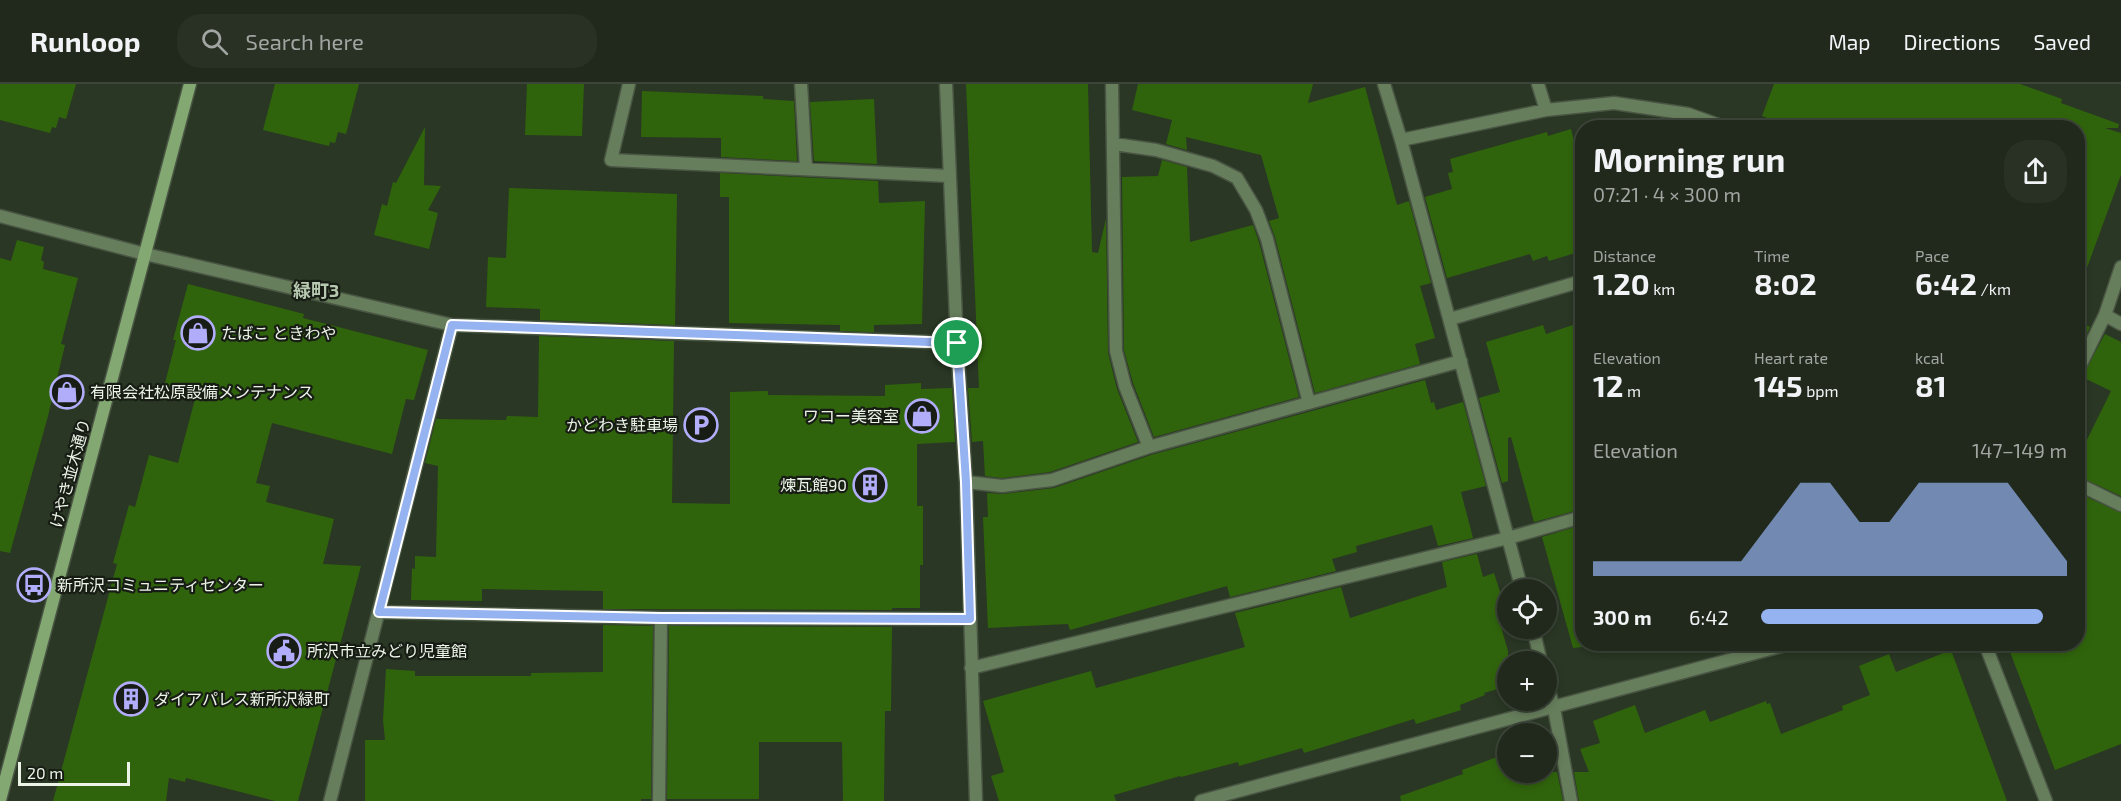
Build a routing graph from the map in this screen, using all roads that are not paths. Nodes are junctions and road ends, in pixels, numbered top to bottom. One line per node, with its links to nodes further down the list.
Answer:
1 (190, 84): 15 (street, けやき並木通り)
2 (629, 84): 12 (street)
3 (801, 84): 12 (street)
4 (946, 84): 13 (street)
5 (1112, 84): 11 (street)
6 (1384, 84): 10 (street)
7 (1538, 84): 8 (street)
8 (1546, 110): 9 (street); 10 (street)
9 (1705, 120)
10 (1401, 140): 19 (street)
11 (1114, 144): 25 (street); 26 (street)
12 (806, 169): 13 (street)
13 (950, 176): 22 (street)
14 (0, 216): 15 (street)
15 (145, 254): 20 (street); 42 (street, けやき並木通り)
16 (2121, 267): 18 (street)
17 (1575, 283): 19 (street)
18 (2104, 315): 21 (street); 23 (street)
19 (1450, 319): 24 (street)
20 (449, 320): 22 (street); 33 (street)
21 (2121, 324)
22 (957, 343): 27 (street)
23 (2085, 355)
24 (1461, 361): 25 (street); 31 (street)
25 (1309, 403): 26 (street)
26 (1149, 447): 27 (street)
27 (966, 482): 35 (street)
28 (2085, 487): 29 (street)
29 (2121, 505)
30 (1575, 519): 31 (street)
31 (1508, 538): 32 (street); 38 (street)
32 (1519, 579)
33 (379, 612): 34 (street); 43 (street)
34 (661, 618): 35 (street); 44 (street)
35 (970, 619): 38 (street)
36 (1763, 651): 39 (street)
37 (1988, 651): 48 (street)
38 (971, 668): 45 (street)
39 (1557, 707)
40 (1543, 711): 46 (street)
41 (1555, 711): 47 (street)
42 (0, 800)
43 (330, 801)
44 (659, 801)
45 (976, 801)
46 (1201, 801)
47 (1571, 801)
48 (2046, 801)

